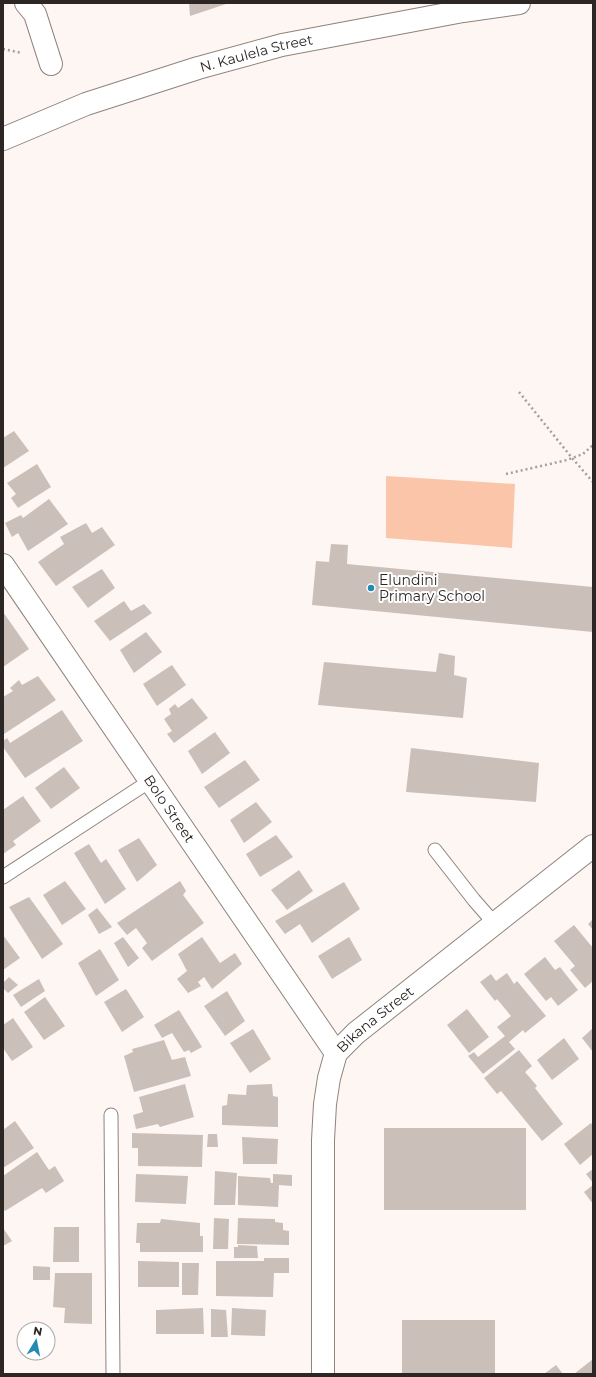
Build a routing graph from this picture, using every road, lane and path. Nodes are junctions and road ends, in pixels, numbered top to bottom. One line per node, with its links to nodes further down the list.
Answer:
1 (26, 3): 3 (street)
2 (519, 3): 4 (street, N. Kaulela Street)
3 (51, 64)
4 (3, 139)
5 (519, 392): 7 (path)
6 (593, 445): 7 (path)
7 (572, 458): 8 (path); 9 (path)
8 (506, 474)
9 (593, 482)
10 (3, 566): 11 (street, Bolo Street)
11 (150, 781): 14 (lane); 16 (street, Bolo Street)
12 (593, 846): 15 (street, Bikana Street)
13 (435, 850): 15 (lane)
14 (3, 877)
15 (495, 924): 16 (street, Bikana Street)
16 (336, 1053): 19 (street, Bikana Street)
17 (110, 1115): 18 (lane)
18 (113, 1374)
19 (323, 1374)

